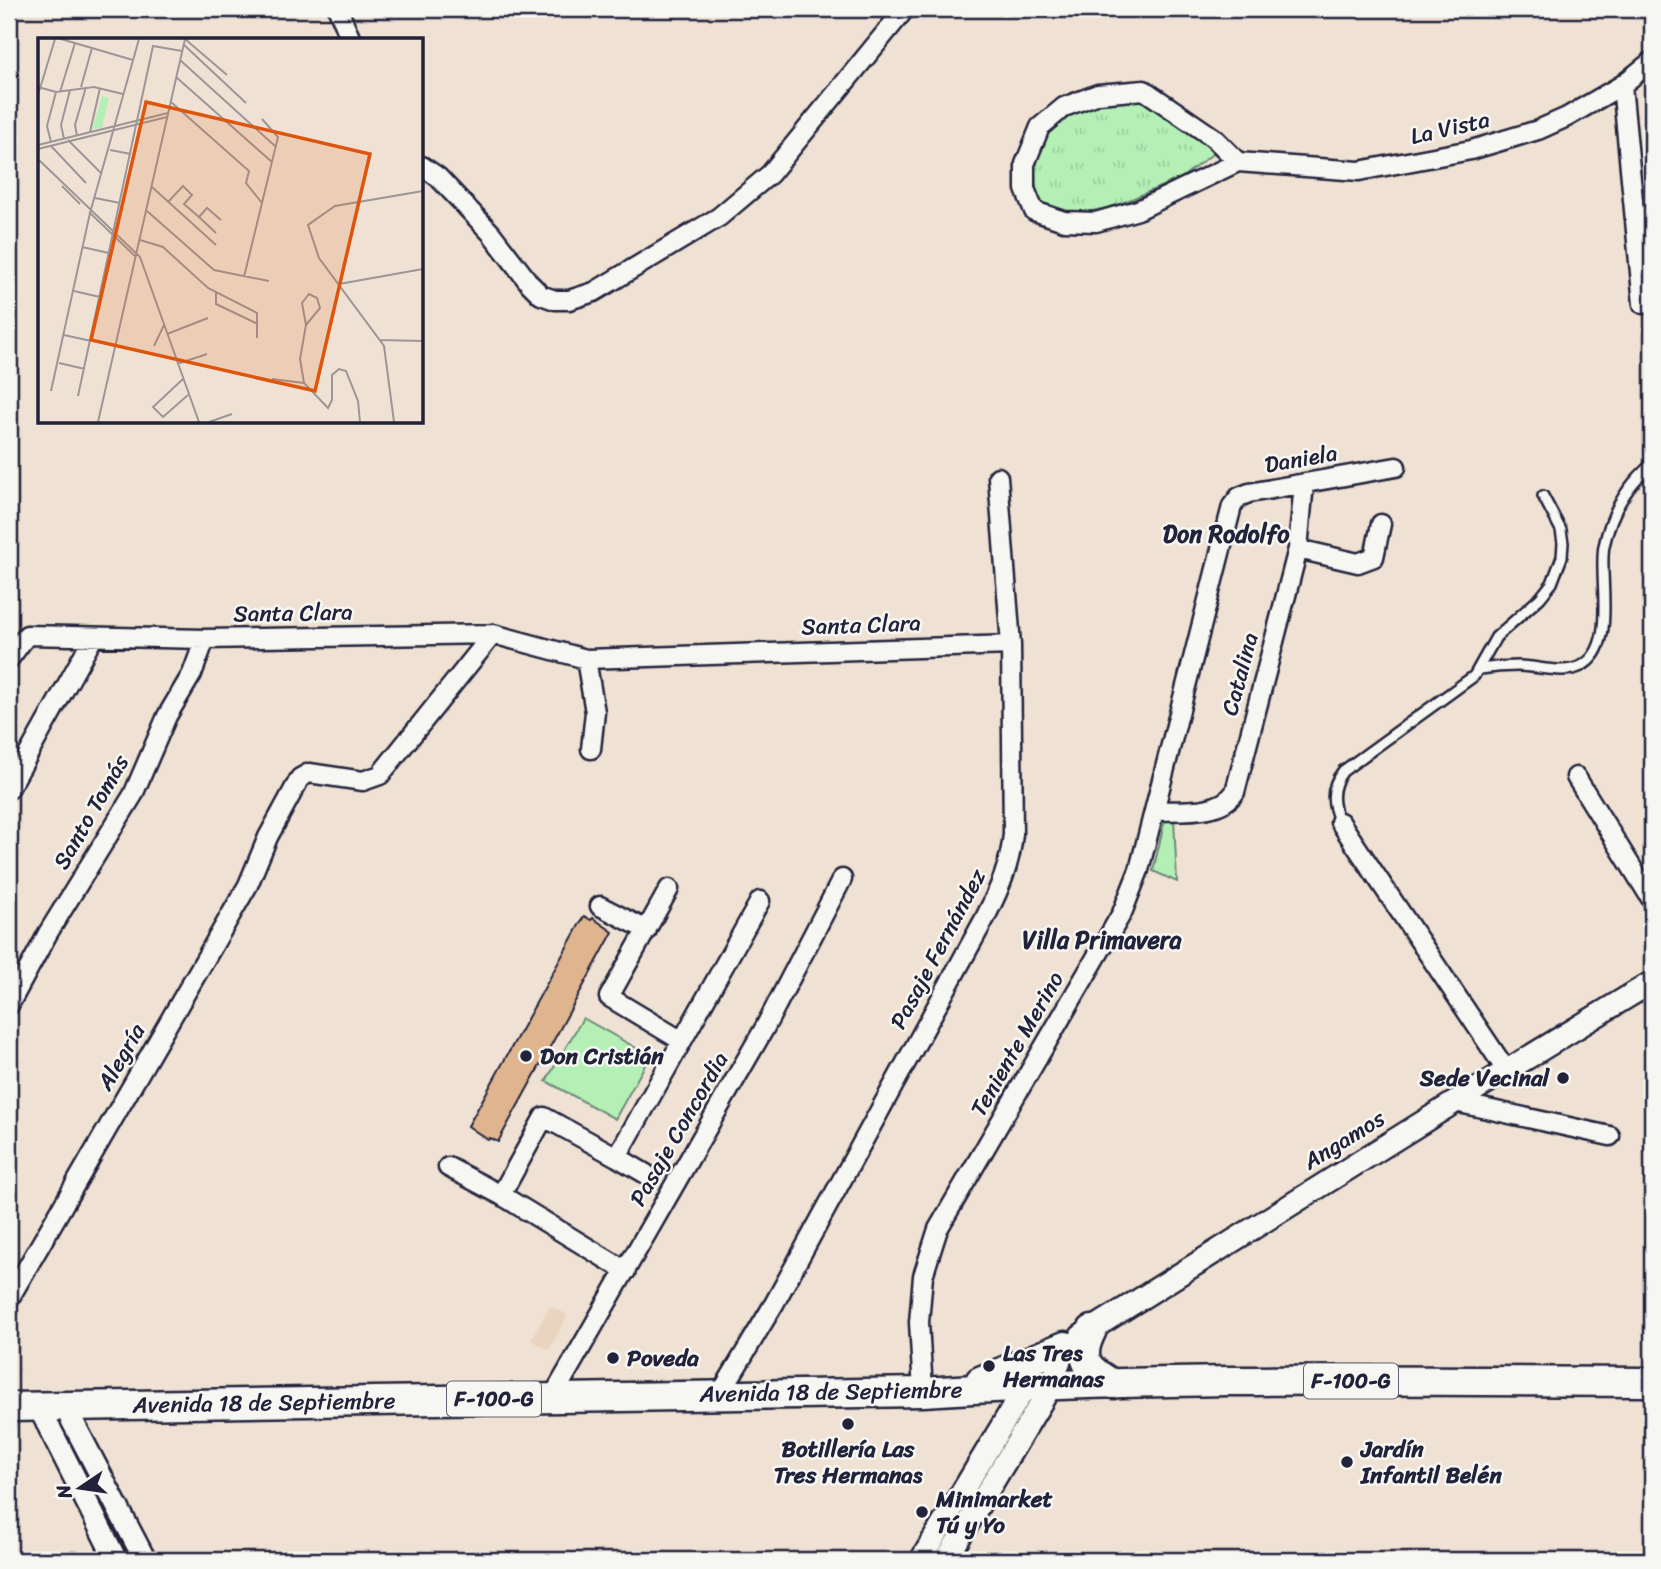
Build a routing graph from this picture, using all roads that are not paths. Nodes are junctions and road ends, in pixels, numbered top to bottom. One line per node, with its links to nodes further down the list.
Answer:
1 (338, 9): 3 (street)
2 (905, 9): 7 (street)
3 (350, 38)
4 (1652, 61): 5 (street, La Vista)
5 (1622, 85): 6 (street, La Vista); 8 (street)
6 (1238, 162): 6 (street)
7 (424, 167)
8 (1643, 304)
9 (1652, 464): 23 (lane)
10 (1395, 467): 12 (street, Daniela)
11 (998, 477): 20 (street, Pasaje Fernández)
12 (1304, 484): 14 (street, Daniela); 16 (street, Catalina)
13 (1544, 496): 23 (lane)
14 (1228, 518): 27 (street, Teniente Merino)
15 (1381, 524): 16 (street)
16 (1298, 549): 27 (street, Catalina)
17 (493, 634): 19 (street, Santa Clara); 22 (street, Santa Clara); 46 (street, Alegría)
18 (93, 638): 19 (street, Santa Clara); 21 (street, Santa Clara); 26 (street)
19 (205, 639): 36 (street, Santo Tomás)
20 (1011, 645): 22 (street, Santa Clara); 54 (street, Pasaje Fernández)
21 (9, 659)
22 (586, 659): 24 (street)
23 (1480, 669): 28 (lane)
24 (591, 750)
25 (1576, 777): 31 (street)
26 (9, 789)
27 (1156, 811): 53 (street, Teniente Merino)
28 (1340, 822): 38 (street)
29 (842, 879): 45 (street, Pasaje Concordia)
30 (669, 889): 34 (street)
31 (1652, 900)
32 (760, 901): 37 (street)
33 (600, 906): 34 (street)
34 (647, 930): 37 (street)
35 (1652, 982): 38 (street, Angamos)
36 (9, 1005)
37 (682, 1041): 41 (street)
38 (1506, 1070): 39 (street, Angamos)
39 (1455, 1101): 40 (street); 47 (street, Angamos)
40 (1609, 1136)
41 (617, 1157): 43 (street); 44 (street)
42 (448, 1167): 44 (street)
43 (646, 1174)
44 (501, 1195): 45 (street)
45 (626, 1271): 55 (street, Pasaje Concordia)
46 (9, 1299)
47 (1092, 1330): 48 (street, Angamos); 50 (main road)
48 (1065, 1346): 51 (street); 52 (main road)
49 (1652, 1382): 50 (main road, Avenida 18 de Septiembre / F-100-G)
50 (1114, 1384): 51 (main road, Avenida 18 de Septiembre / F-100-G)
51 (1037, 1386): 52 (main road, Avenida 18 de Septiembre / F-100-G); 60 (street); 61 (street)
52 (957, 1390): 53 (main road, Avenida 18 de Septiembre / F-100-G)
53 (923, 1392): 54 (main road, Avenida 18 de Septiembre / F-100-G)
54 (719, 1396): 55 (main road, Avenida 18 de Septiembre / F-100-G)
55 (552, 1398): 57 (main road, Avenida 18 de Septiembre / F-100-G)
56 (9, 1407): 57 (main road, Avenida 18 de Septiembre / F-100-G)
57 (52, 1407): 58 (street); 59 (street)
58 (116, 1560)
59 (145, 1560)
60 (921, 1560)
61 (946, 1560)

